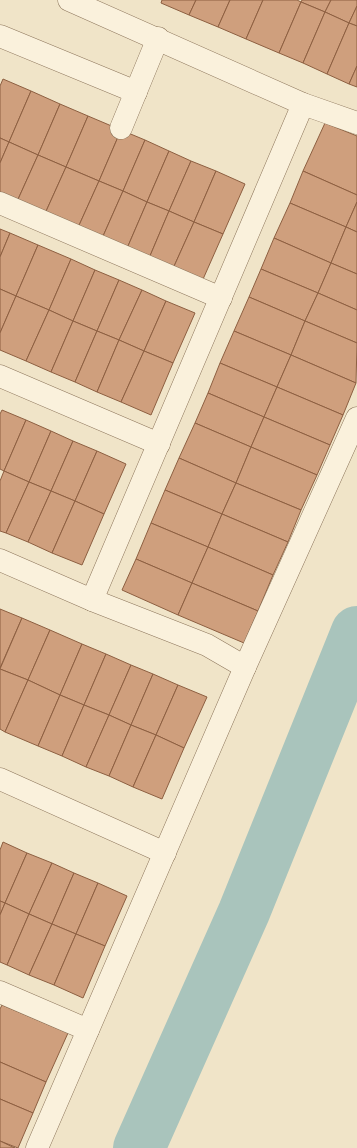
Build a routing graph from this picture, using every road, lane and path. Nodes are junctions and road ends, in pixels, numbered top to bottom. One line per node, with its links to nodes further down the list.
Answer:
1 (69, 0): 3 (street)
2 (0, 36): 4 (street)
3 (158, 38): 4 (street); 5 (street)
4 (136, 92): 7 (street)
5 (303, 104): 6 (street); 9 (street)
6 (357, 123)
7 (121, 128)
8 (0, 203): 9 (street)
9 (221, 298): 12 (street)
10 (0, 376): 12 (street)
11 (357, 418): 15 (street)
12 (159, 444): 14 (street)
13 (0, 560): 14 (street)
14 (92, 600): 15 (street)
15 (245, 666): 17 (street)
16 (0, 779): 17 (street)
17 (165, 852): 19 (street)
18 (0, 992): 19 (street)
19 (88, 1030): 20 (street)
20 (37, 1148)

